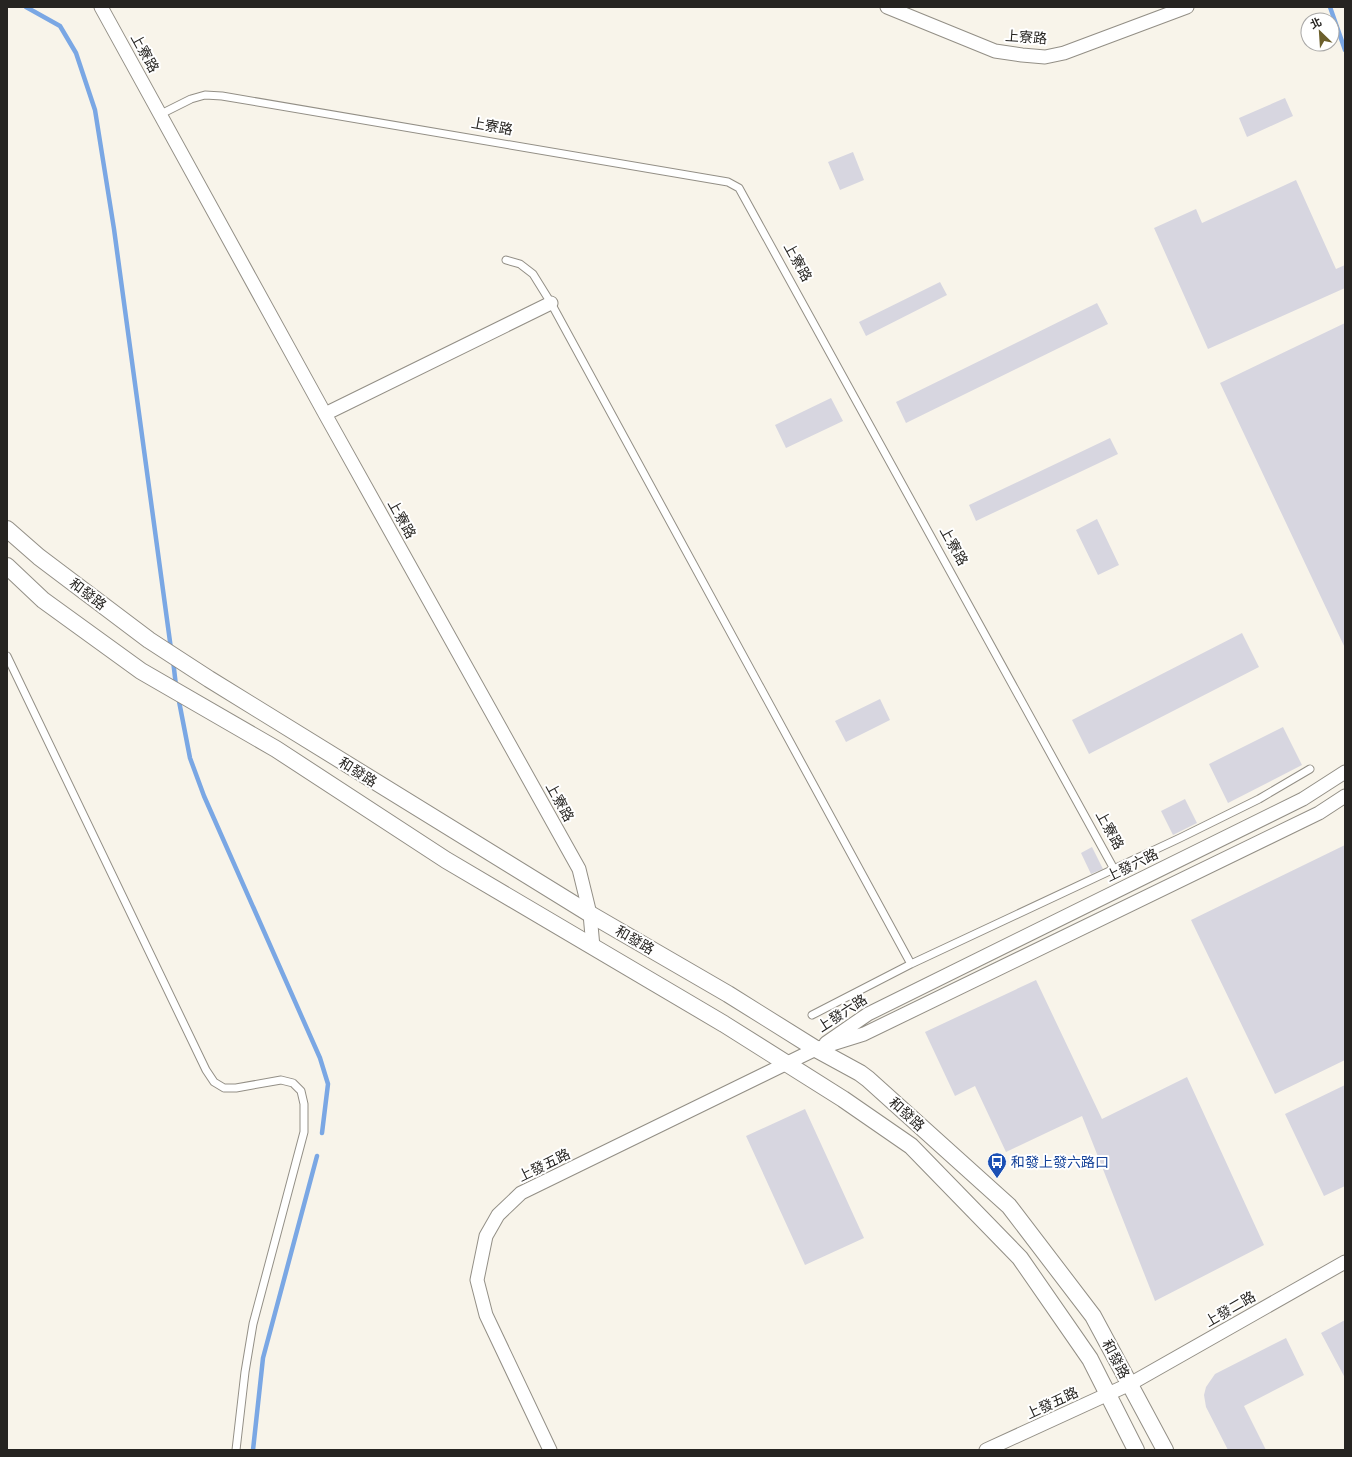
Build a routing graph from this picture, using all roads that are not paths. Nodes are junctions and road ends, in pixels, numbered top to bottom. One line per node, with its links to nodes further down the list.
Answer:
1 (101, 7): 4 (street, 上寮路)
2 (887, 7): 3 (street, 上寮路)
3 (1187, 7)
4 (161, 114): 7 (street, 上寮路); 14 (lane, 上寮路)
5 (506, 260): 6 (lane)
6 (551, 303): 7 (street); 17 (lane)
7 (325, 414): 15 (street, 上寮路)
8 (7, 529): 15 (street, 和發路)
9 (7, 566): 16 (street, 和發路)
10 (7, 656): 24 (lane)
11 (1310, 769): 14 (lane)
12 (1345, 772): 19 (street, 上發六路)
13 (1345, 796): 19 (street, 上發六路)
14 (1114, 869): 17 (lane)
15 (590, 914): 16 (street, 上寮路); 19 (street, 和發路)
16 (593, 947): 20 (street, 和發路)
17 (911, 964): 18 (lane)
18 (812, 1015)
19 (816, 1049): 20 (street, 上發五路); 22 (street, 和發路)
20 (787, 1064): 23 (street, 和發路); 25 (street, 上發五路)
21 (1345, 1262): 22 (street, 上發二路)
22 (1130, 1384): 23 (street, 上發五路); 28 (street, 和發路)
23 (1108, 1394): 26 (street, 上發五路); 27 (street, 和發路)
24 (236, 1450)
25 (550, 1450)
26 (986, 1450)
27 (1136, 1450)
28 (1165, 1450)

